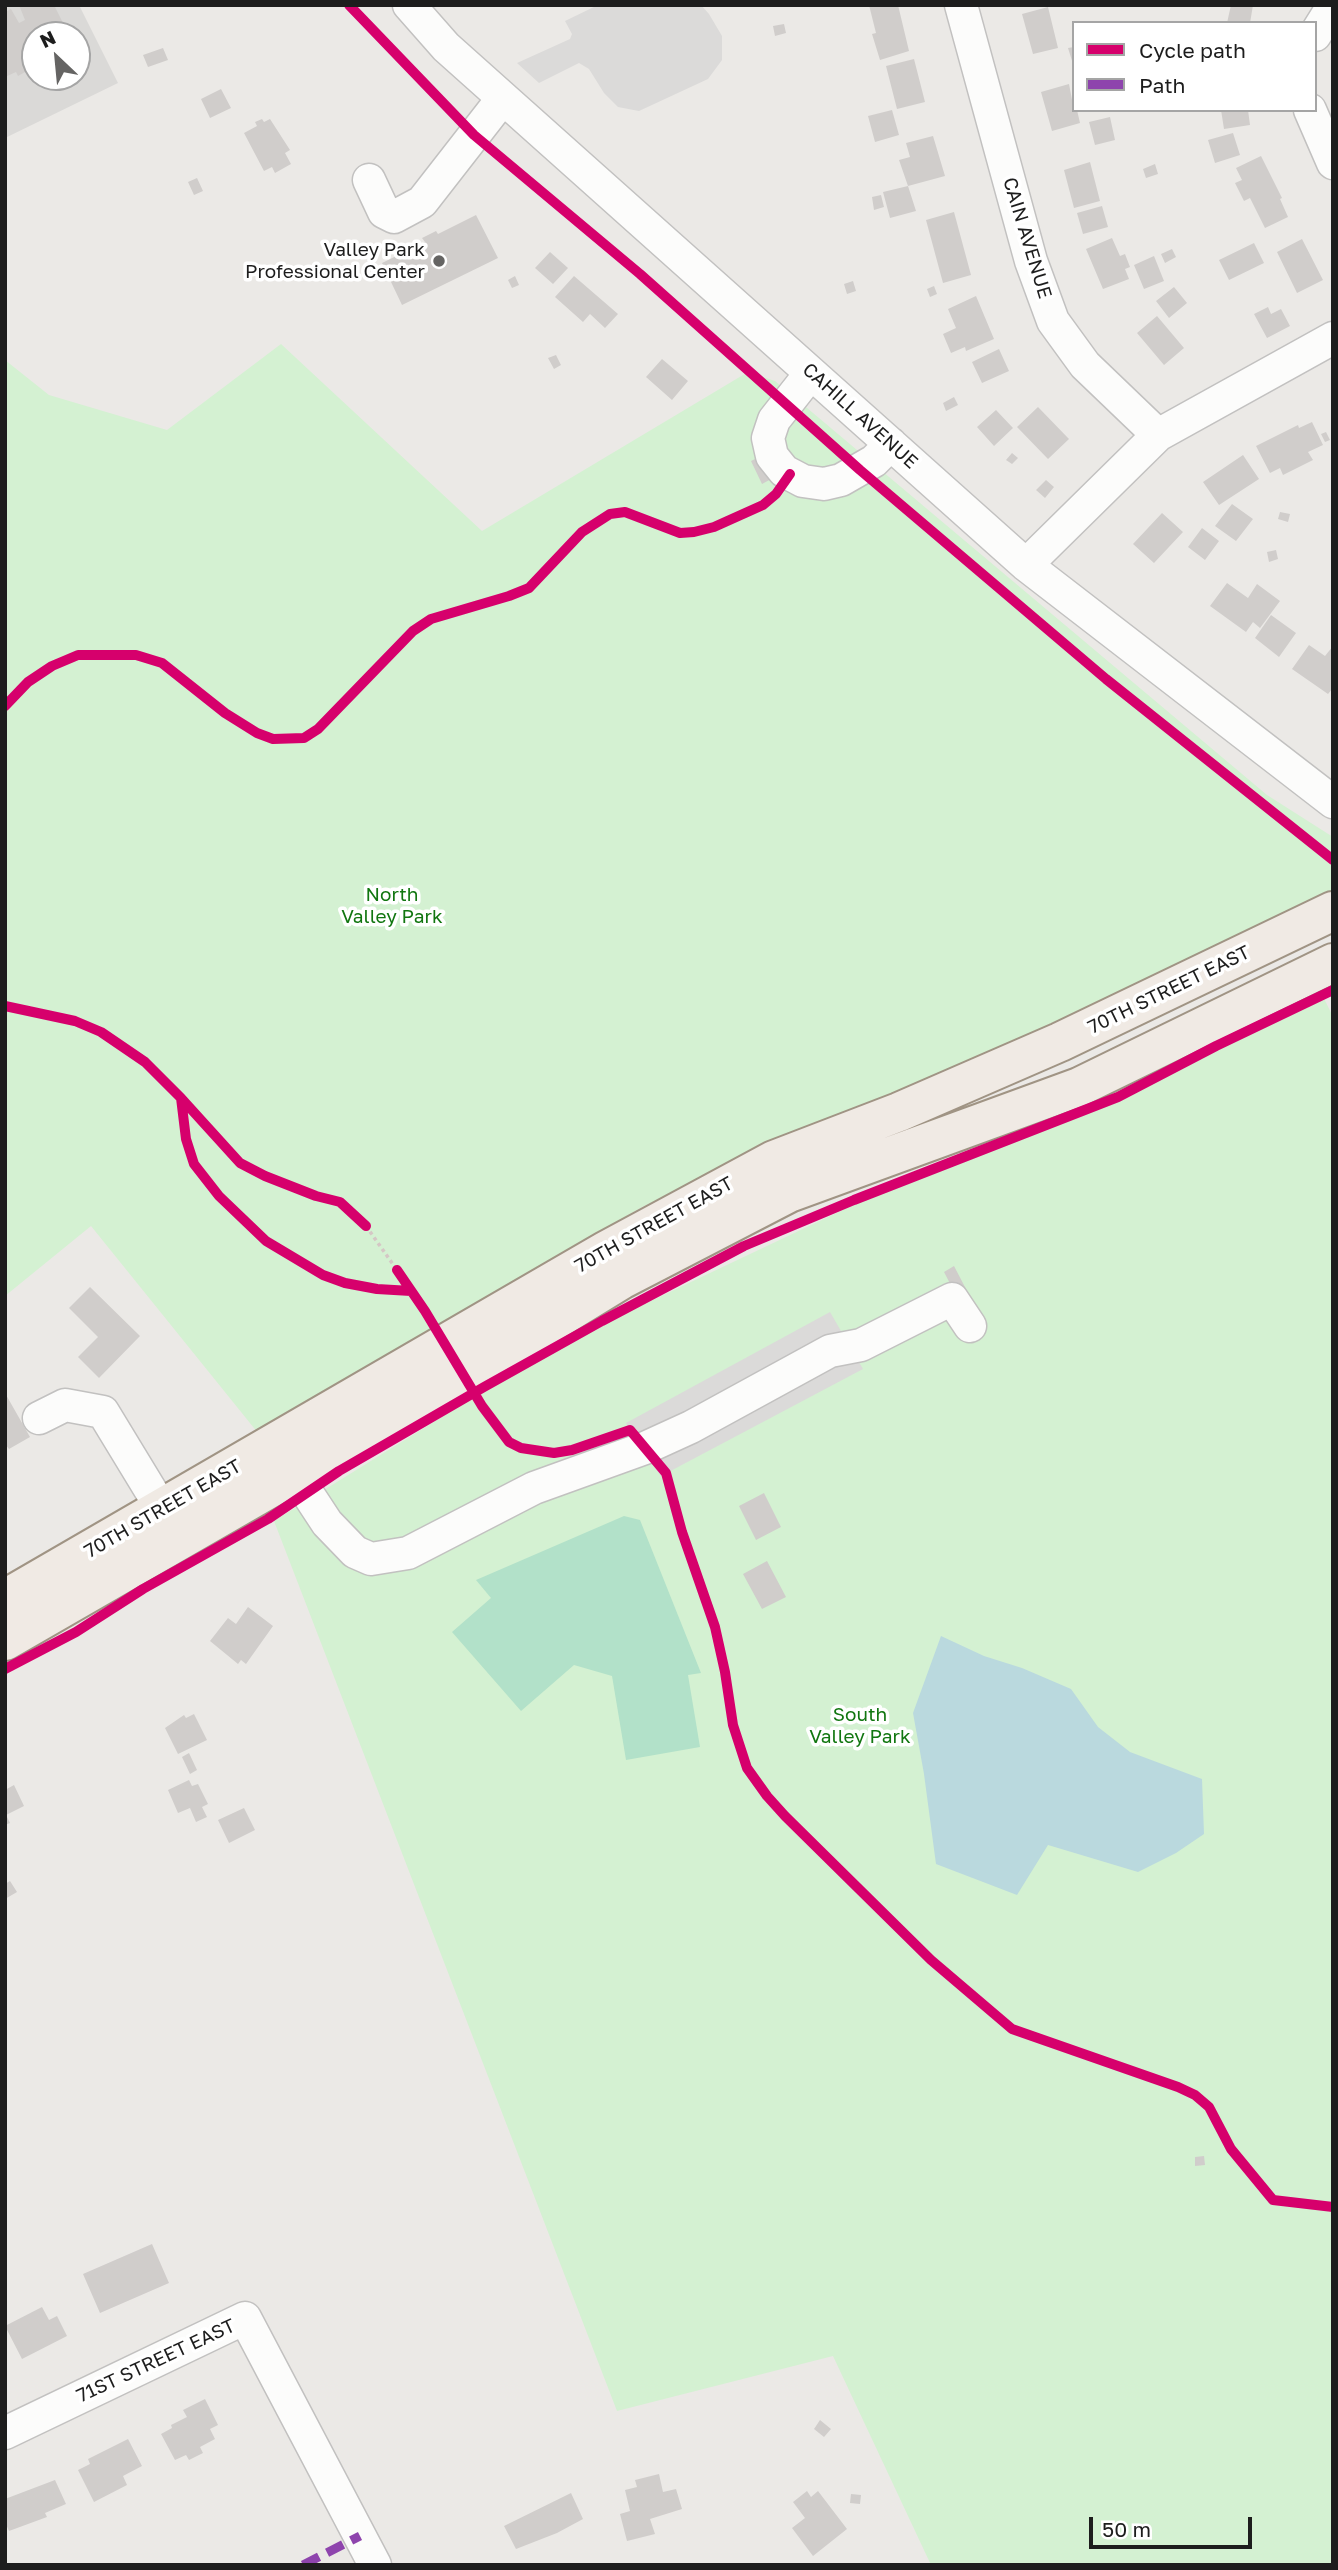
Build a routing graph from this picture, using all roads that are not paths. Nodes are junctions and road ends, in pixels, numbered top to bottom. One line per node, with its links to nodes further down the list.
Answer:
1 (961, 5): 11 (street, CAIN AVENUE)
2 (412, 6): 5 (street, CAHILL AVENUE)
3 (1333, 6): 4 (street)
4 (1317, 32)
5 (503, 98): 8 (street); 10 (street, CAHILL AVENUE)
6 (1311, 112): 7 (street)
7 (1333, 163)
8 (369, 180)
9 (1333, 338): 11 (street)
10 (811, 373): 12 (street, CAHILL AVENUE); 12 (street)
11 (1158, 435): 13 (street)
12 (891, 444): 13 (street, CAHILL AVENUE)
13 (1026, 565): 14 (street, CAHILL AVENUE)
14 (1333, 802)
15 (1333, 911): 19 (main road, 70TH STREET EAST)
16 (1333, 963): 19 (main road, 70TH STREET EAST)
17 (970, 1326): 19 (street)
18 (39, 1418): 20 (street)
19 (285, 1459): 20 (main road, 70TH STREET EAST); 22 (main road, 70TH STREET EAST)
20 (162, 1509): 21 (main road, 70TH STREET EAST)
21 (5, 1600)
22 (5, 1641)
23 (5, 2433): 24 (street, 71ST STREET EAST)
24 (375, 2565)

